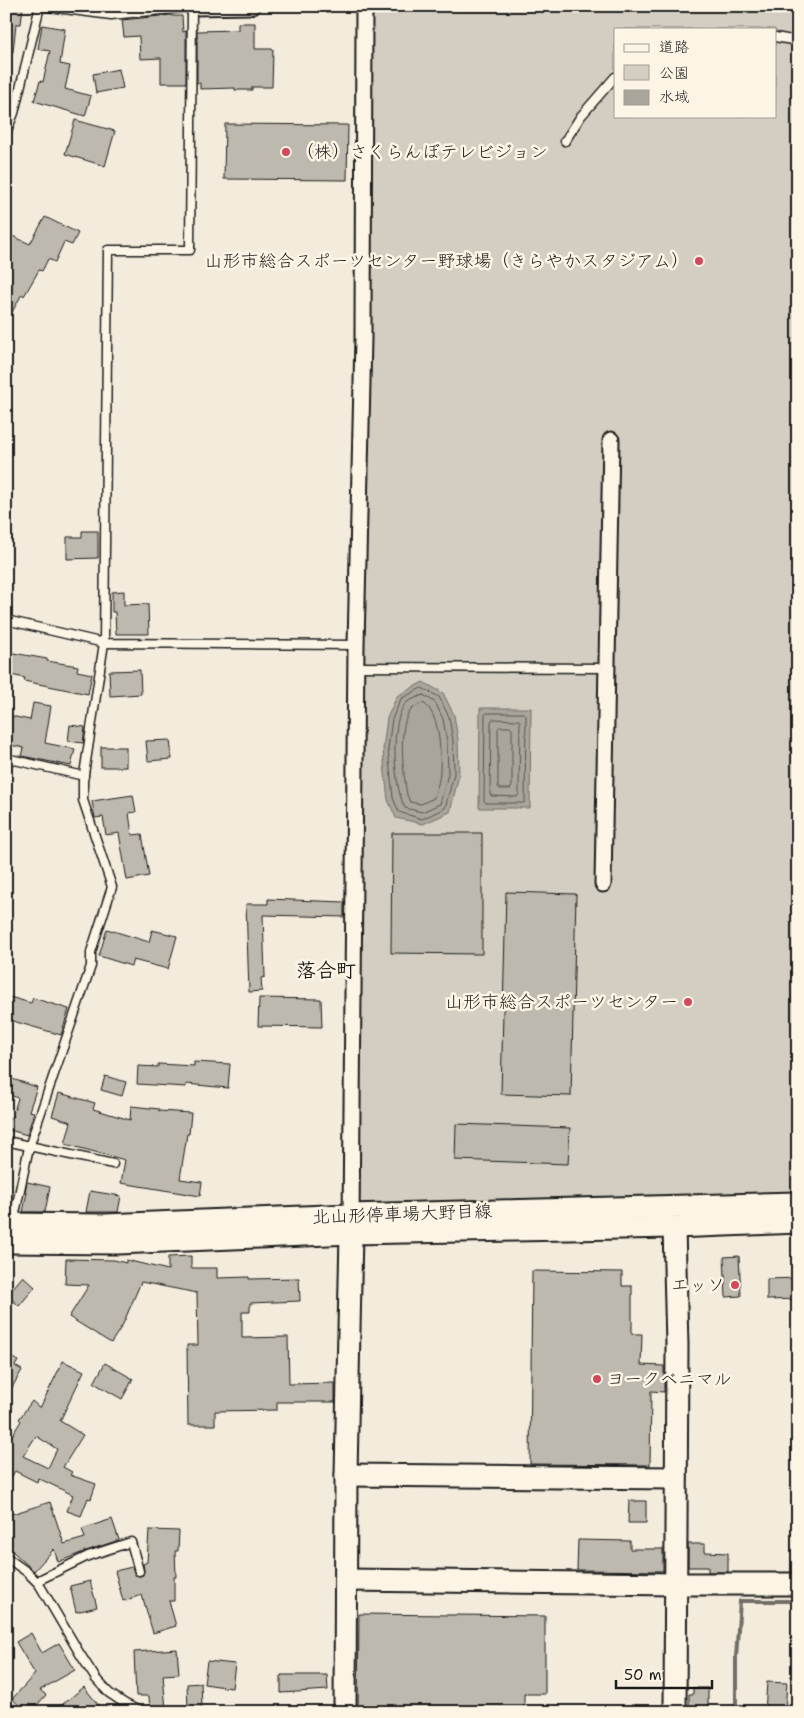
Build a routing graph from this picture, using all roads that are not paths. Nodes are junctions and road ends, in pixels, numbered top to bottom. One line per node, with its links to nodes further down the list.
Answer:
1 (40, 6): 2 (lane); 8 (lane)
2 (192, 6): 3 (street); 12 (lane)
3 (252, 6)
4 (364, 6): 13 (street)
5 (776, 38): 6 (lane)
6 (798, 41)
7 (614, 78): 9 (lane)
8 (6, 133)
9 (565, 141)
10 (611, 440): 15 (street)
11 (6, 620): 12 (lane)
12 (104, 643): 13 (lane); 17 (lane)
13 (356, 645): 14 (street)
14 (356, 667): 15 (lane); 24 (street)
15 (607, 668): 18 (street)
16 (6, 758): 17 (lane)
17 (84, 776): 20 (lane)
18 (603, 884)
19 (6, 1141): 20 (lane)
20 (29, 1147): 21 (lane); 26 (lane)
21 (113, 1164)
22 (798, 1203): 24 (street, 北山形停車場大野目線)
23 (798, 1222): 25 (street, 北山形停車場大野目線)
24 (351, 1224): 25 (street, 北山形停車場大野目線); 26 (street, 北山形停車場大野目線); 27 (street)
25 (674, 1227): 28 (street)
26 (8, 1236)
27 (346, 1475): 28 (street); 31 (street)
28 (676, 1478): 33 (street)
29 (6, 1557): 32 (lane)
30 (139, 1571): 32 (lane)
31 (346, 1580): 33 (street); 36 (street)
32 (39, 1584): 35 (lane)
33 (677, 1584): 34 (street); 37 (street)
34 (798, 1584)
35 (141, 1712)
36 (345, 1712)
37 (676, 1712)

